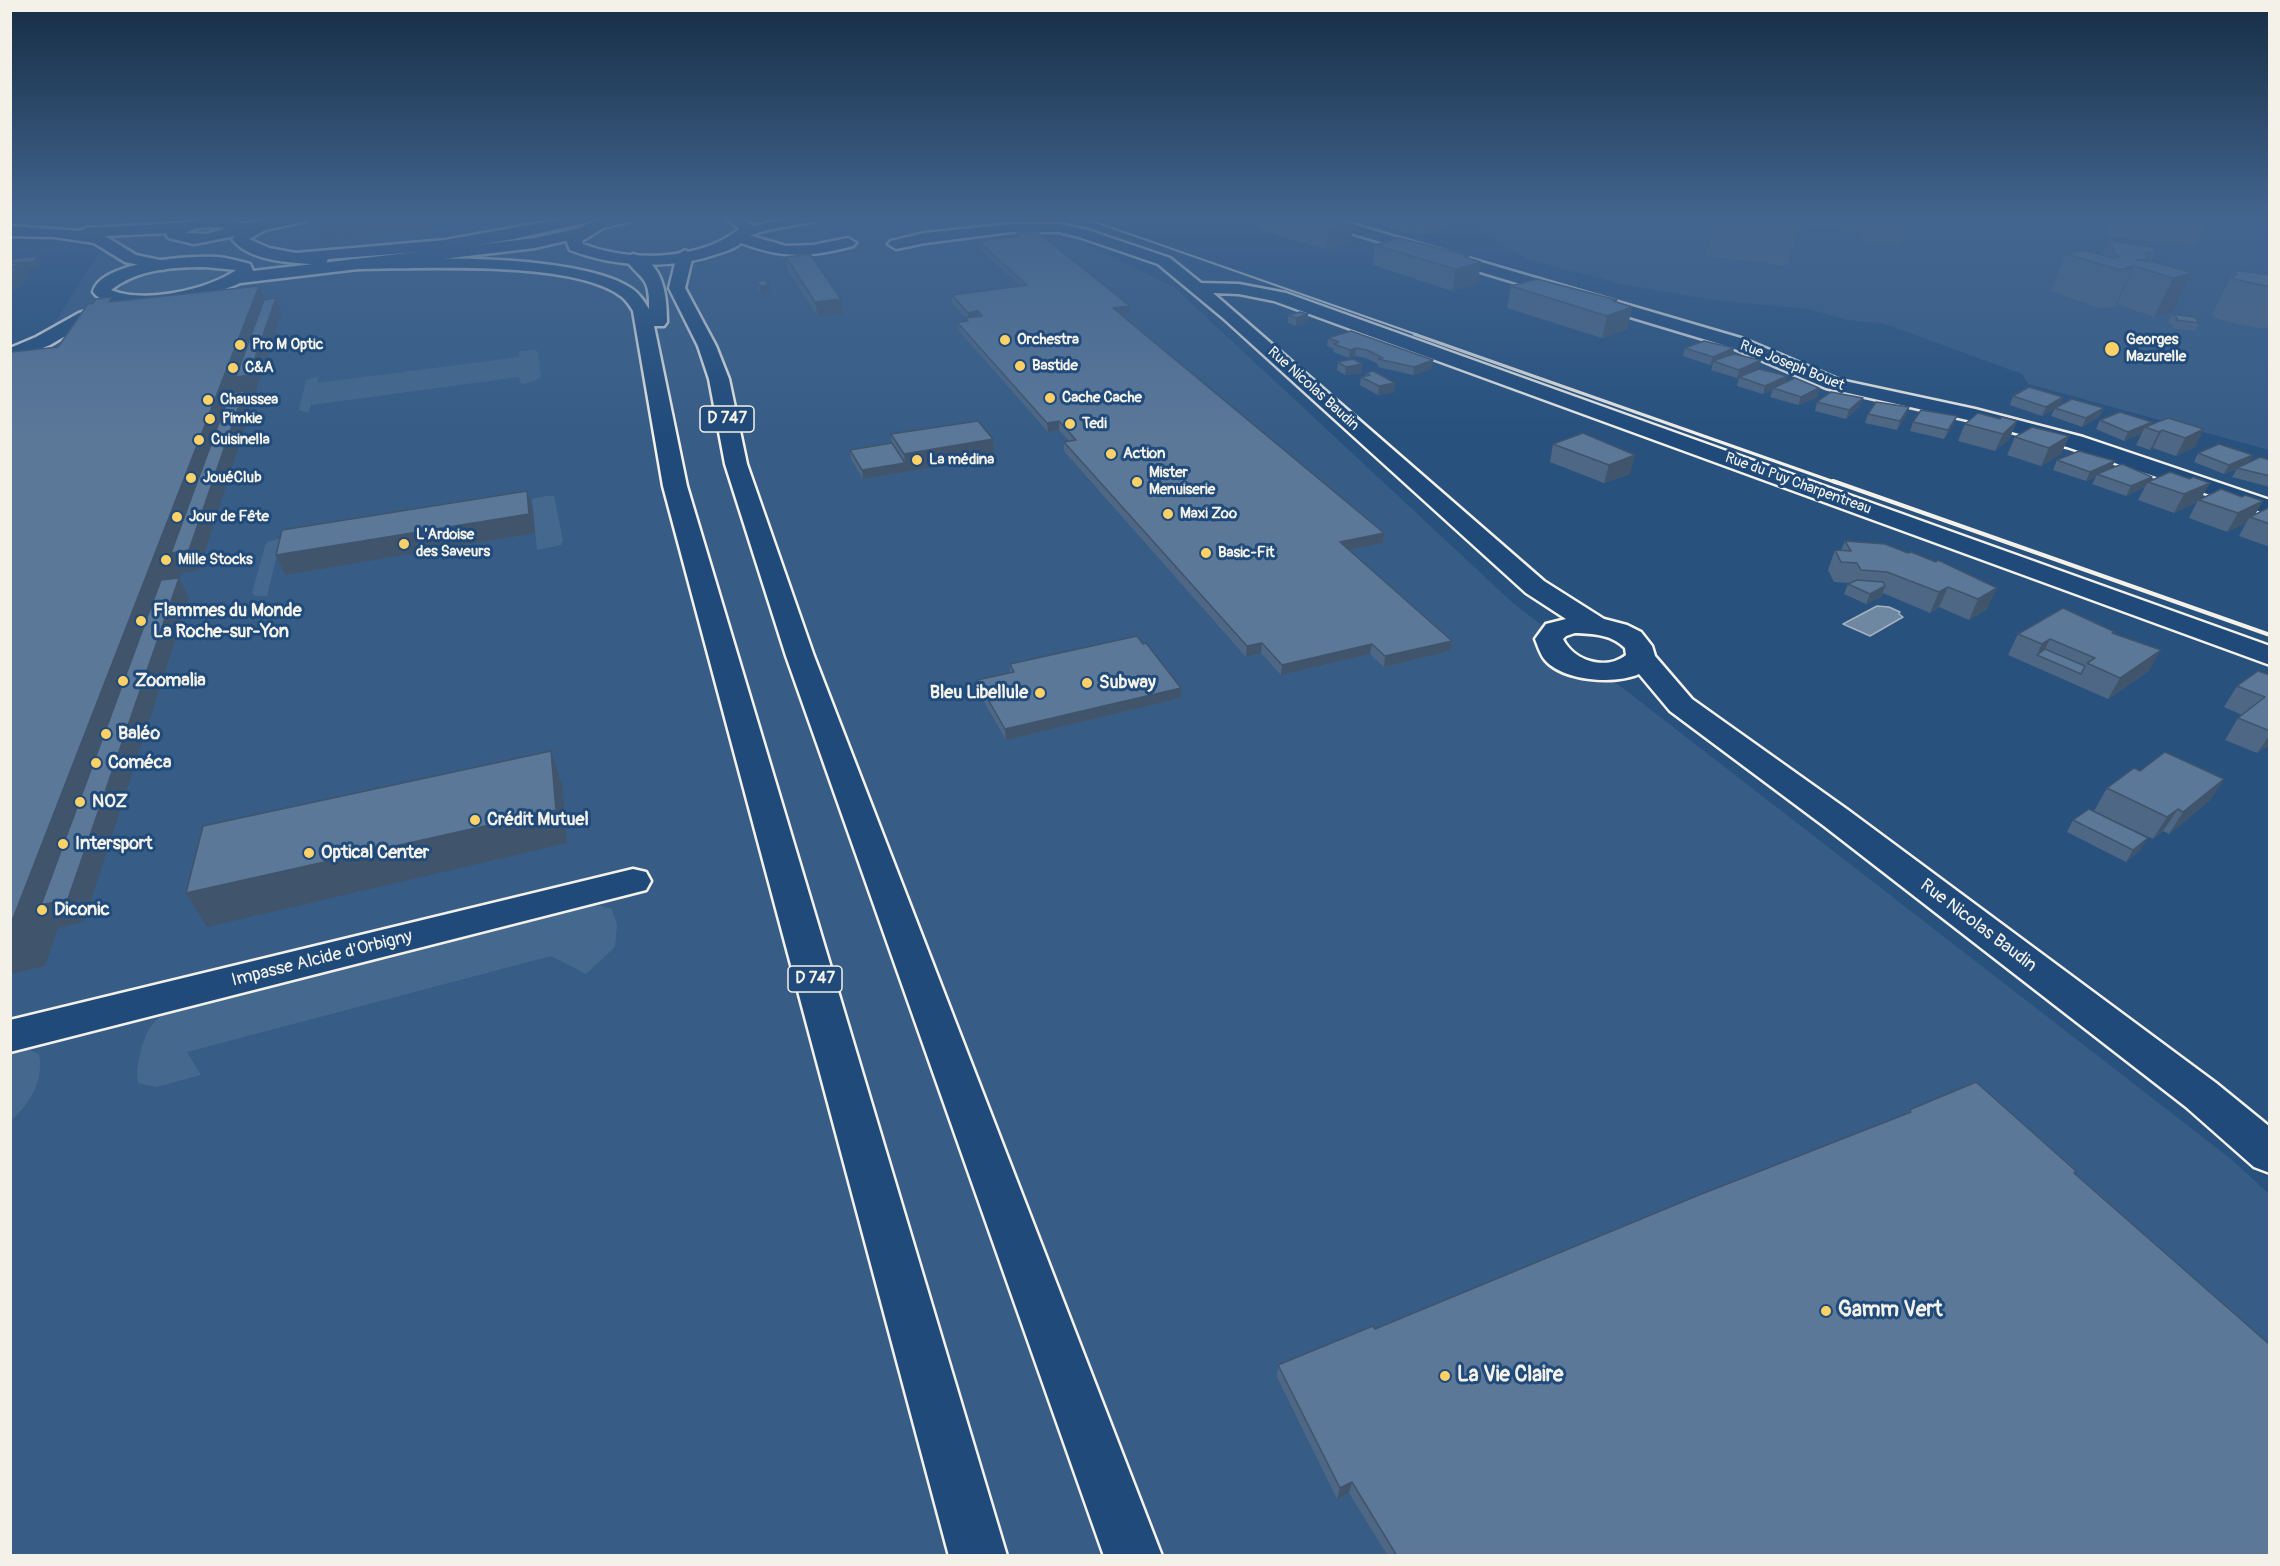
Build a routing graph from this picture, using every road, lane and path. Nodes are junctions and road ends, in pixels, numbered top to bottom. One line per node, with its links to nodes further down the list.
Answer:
1 (102, 291): 9 (main road)
2 (226, 291): 10 (main road)
3 (623, 291): 15 (main road)
4 (657, 291): 15 (main road, D 747)
5 (679, 291): 28 (main road, D 747)
6 (1202, 291): 11 (main road, Rue Nicolas Baudin)
7 (1257, 291): 12 (main road, Rue du Puy Charpentreau)
8 (1562, 291): 16 (main road, Rue Joseph Bouet)
9 (107, 296): 10 (main road); 13 (main road)
10 (143, 300): 13 (main road)
11 (1221, 308): 12 (main road, Rue du Puy Charpentreau); 17 (main road, Rue Nicolas Baudin)
12 (1324, 314): 20 (main road, Rue du Puy Charpentreau)
13 (85, 317): 14 (main road)
14 (10, 355)
15 (660, 401): 27 (main road, D 747)
16 (2270, 508)
17 (1535, 587): 18 (main road, Rue Nicolas Baudin); 19 (main road, Rue Nicolas Baudin)
18 (1594, 625): 19 (main road); 21 (main road, Rue Nicolas Baudin)
19 (1556, 630): 22 (main road, Rue Nicolas Baudin)
20 (2270, 656)
21 (1641, 658): 22 (main road); 23 (main road, Rue Nicolas Baudin)
22 (1601, 672): 23 (main road, Rue Nicolas Baudin)
23 (1681, 705): 26 (main road, Rue Nicolas Baudin)
24 (633, 881): 25 (main road, Impasse Alcide d'Orbigny)
25 (10, 1036)
26 (2270, 1154)
27 (978, 1556)
28 (1133, 1556)

